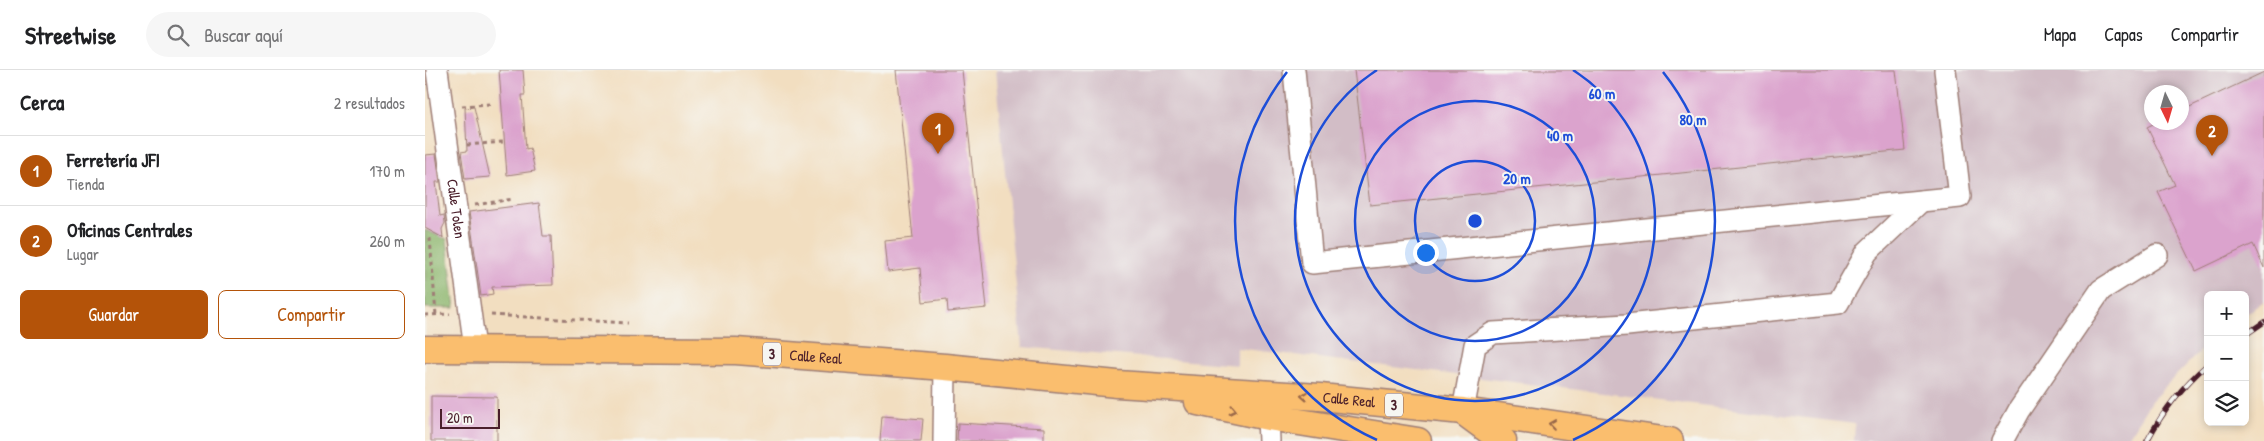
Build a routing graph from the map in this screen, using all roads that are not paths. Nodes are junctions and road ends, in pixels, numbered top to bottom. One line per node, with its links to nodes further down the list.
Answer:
1 (437, 70): 6 (lane, Calle Tolen)
2 (1294, 70): 4 (lane)
3 (1945, 70): 4 (lane)
4 (1921, 201): 10 (lane)
5 (2157, 255): 17 (lane)
6 (475, 348): 7 (main road, Calle Real / 3); 8 (main road, Calle Real / 3)
7 (425, 349)
8 (945, 367): 9 (main road, Calle Real / 3); 13 (lane)
9 (1117, 384): 10 (main road, Calle Real / 3, one-way to 9); 11 (main road, Calle Real / 3, one-way to 11)
10 (1463, 411): 12 (main road); 15 (main road); 16 (main road, Calle Real / 3, one-way to 10)
11 (1268, 429): 12 (main road, Calle Real / 3)
12 (1368, 433): 14 (main road, Calle Real / 3)
13 (944, 441)
14 (1418, 441)
15 (1503, 441)
16 (1670, 441)
17 (2002, 441)

